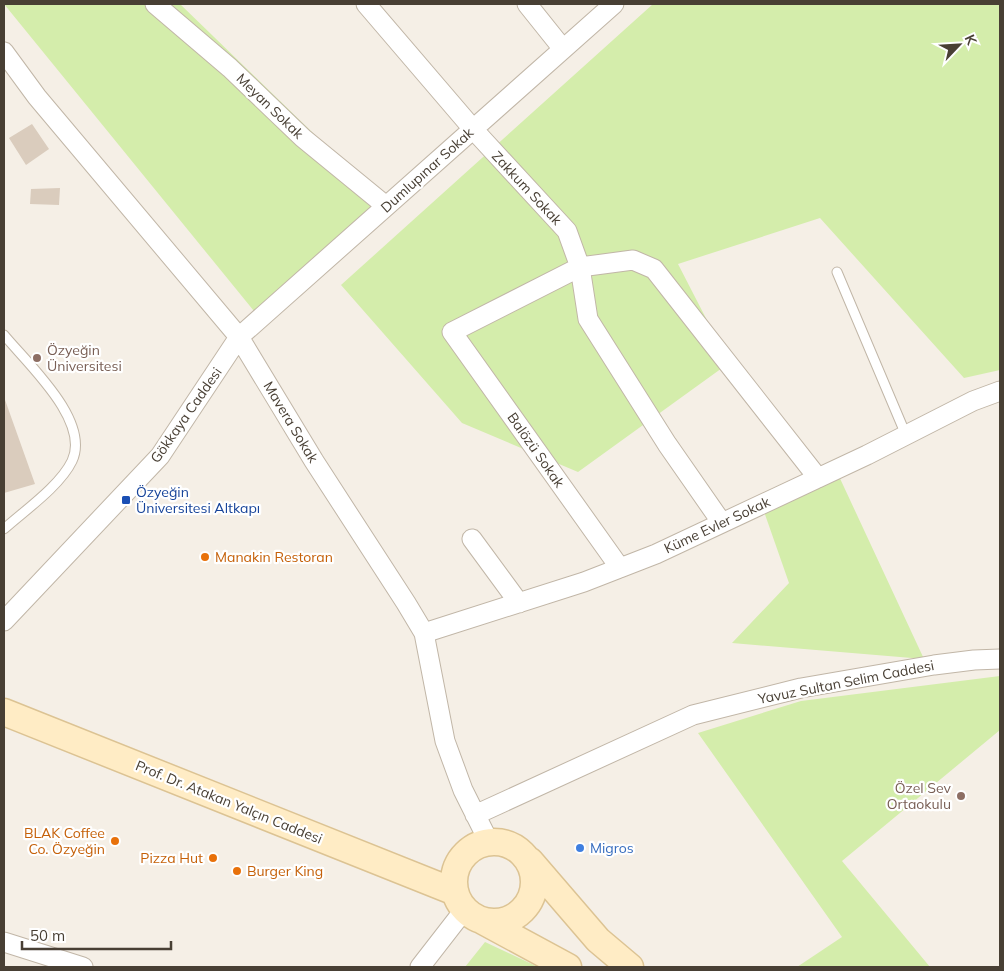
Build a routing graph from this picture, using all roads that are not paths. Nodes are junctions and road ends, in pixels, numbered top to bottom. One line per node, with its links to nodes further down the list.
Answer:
1 (156, 4): 8 (street, Meyan Sokak)
2 (366, 4): 7 (street, Zakkum Sokak)
3 (527, 4): 5 (street)
4 (614, 4): 5 (street, Dumlupınar Sokak)
5 (563, 49): 7 (street, Dumlupınar Sokak)
6 (4, 52): 12 (street, Mavera Sokak)
7 (473, 129): 8 (street, Dumlupınar Sokak); 9 (street, Zakkum Sokak)
8 (386, 206): 12 (street, Dumlupınar Sokak)
9 (580, 267): 15 (street); 16 (street, Zakkum Sokak); 19 (street, Balözü Sokak)
10 (837, 272): 14 (lane)
11 (4, 335): 17 (lane)
12 (240, 337): 21 (street, Gökkaya Caddesi); 22 (street, Mavera Sokak)
13 (1000, 391): 14 (street, Küme Evler Sokak)
14 (906, 435): 15 (street, Küme Evler Sokak)
15 (818, 478): 16 (street, Küme Evler Sokak)
16 (722, 523): 19 (street, Küme Evler Sokak)
17 (4, 529)
18 (472, 539): 20 (street)
19 (620, 568): 20 (street, Küme Evler Sokak)
20 (520, 603): 22 (street, Küme Evler Sokak)
21 (4, 621)
22 (424, 633): 25 (street, Mavera Sokak)
23 (1000, 659): 25 (street, Yavuz Sultan Selim Caddesi)
24 (4, 712): 28 (main road, Prof. Dr. Atakan Yalçın Caddesi)
25 (475, 815): 26 (street, Mavera Sokak)
26 (490, 842): 27 (main road); 28 (main road)
27 (526, 857): 28 (main road); 33 (main road)
28 (468, 907): 31 (street); 32 (main road, Prof. Dr. Atakan Yalçın Caddesi)
29 (4, 942): 30 (street)
30 (83, 967)
31 (420, 967)
32 (568, 967)
33 (630, 967)

